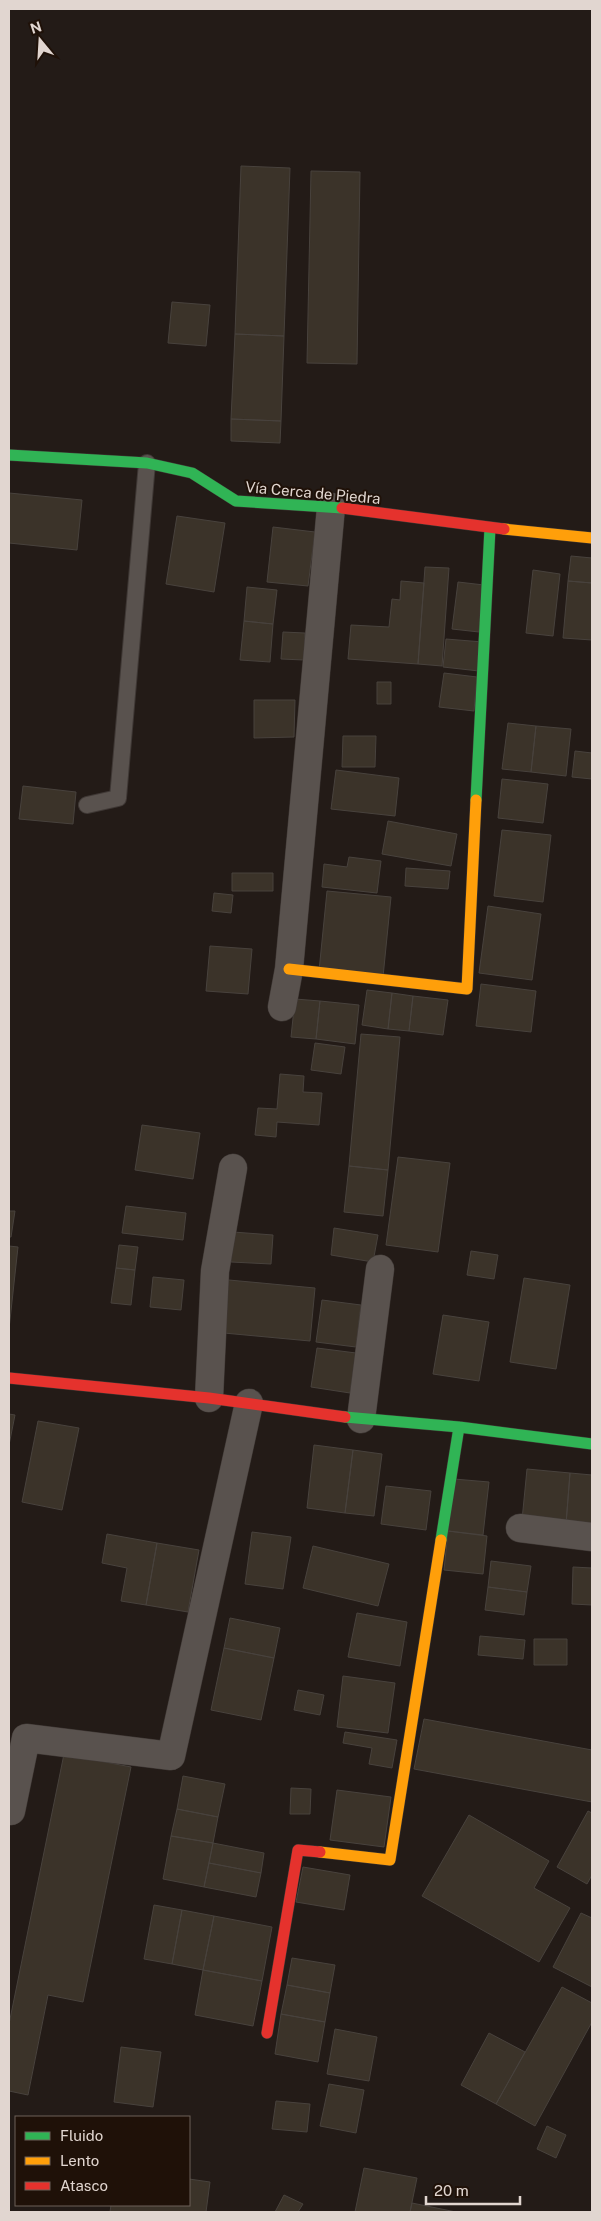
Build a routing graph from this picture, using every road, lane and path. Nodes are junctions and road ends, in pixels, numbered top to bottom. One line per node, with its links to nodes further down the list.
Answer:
1 (9, 455): 2 (street, Vía Cerca de Piedra)
2 (148, 462): 3 (street, Vía Cerca de Piedra); 6 (lane)
3 (330, 507): 4 (street, Vía Cerca de Piedra); 7 (street)
4 (490, 528): 5 (street, Vía Cerca de Piedra); 7 (street)
5 (592, 538)
6 (87, 805)
7 (288, 969): 8 (street)
8 (282, 1008)
9 (232, 1168): 12 (street)
10 (380, 1269): 14 (street)
11 (9, 1378): 12 (street)
12 (209, 1398): 13 (street)
13 (249, 1403): 14 (street); 19 (street)
14 (361, 1419): 15 (street)
15 (459, 1427): 16 (street); 20 (street)
16 (592, 1444)
17 (520, 1528): 18 (street)
18 (592, 1537)
19 (11, 1811)
20 (267, 2033)

